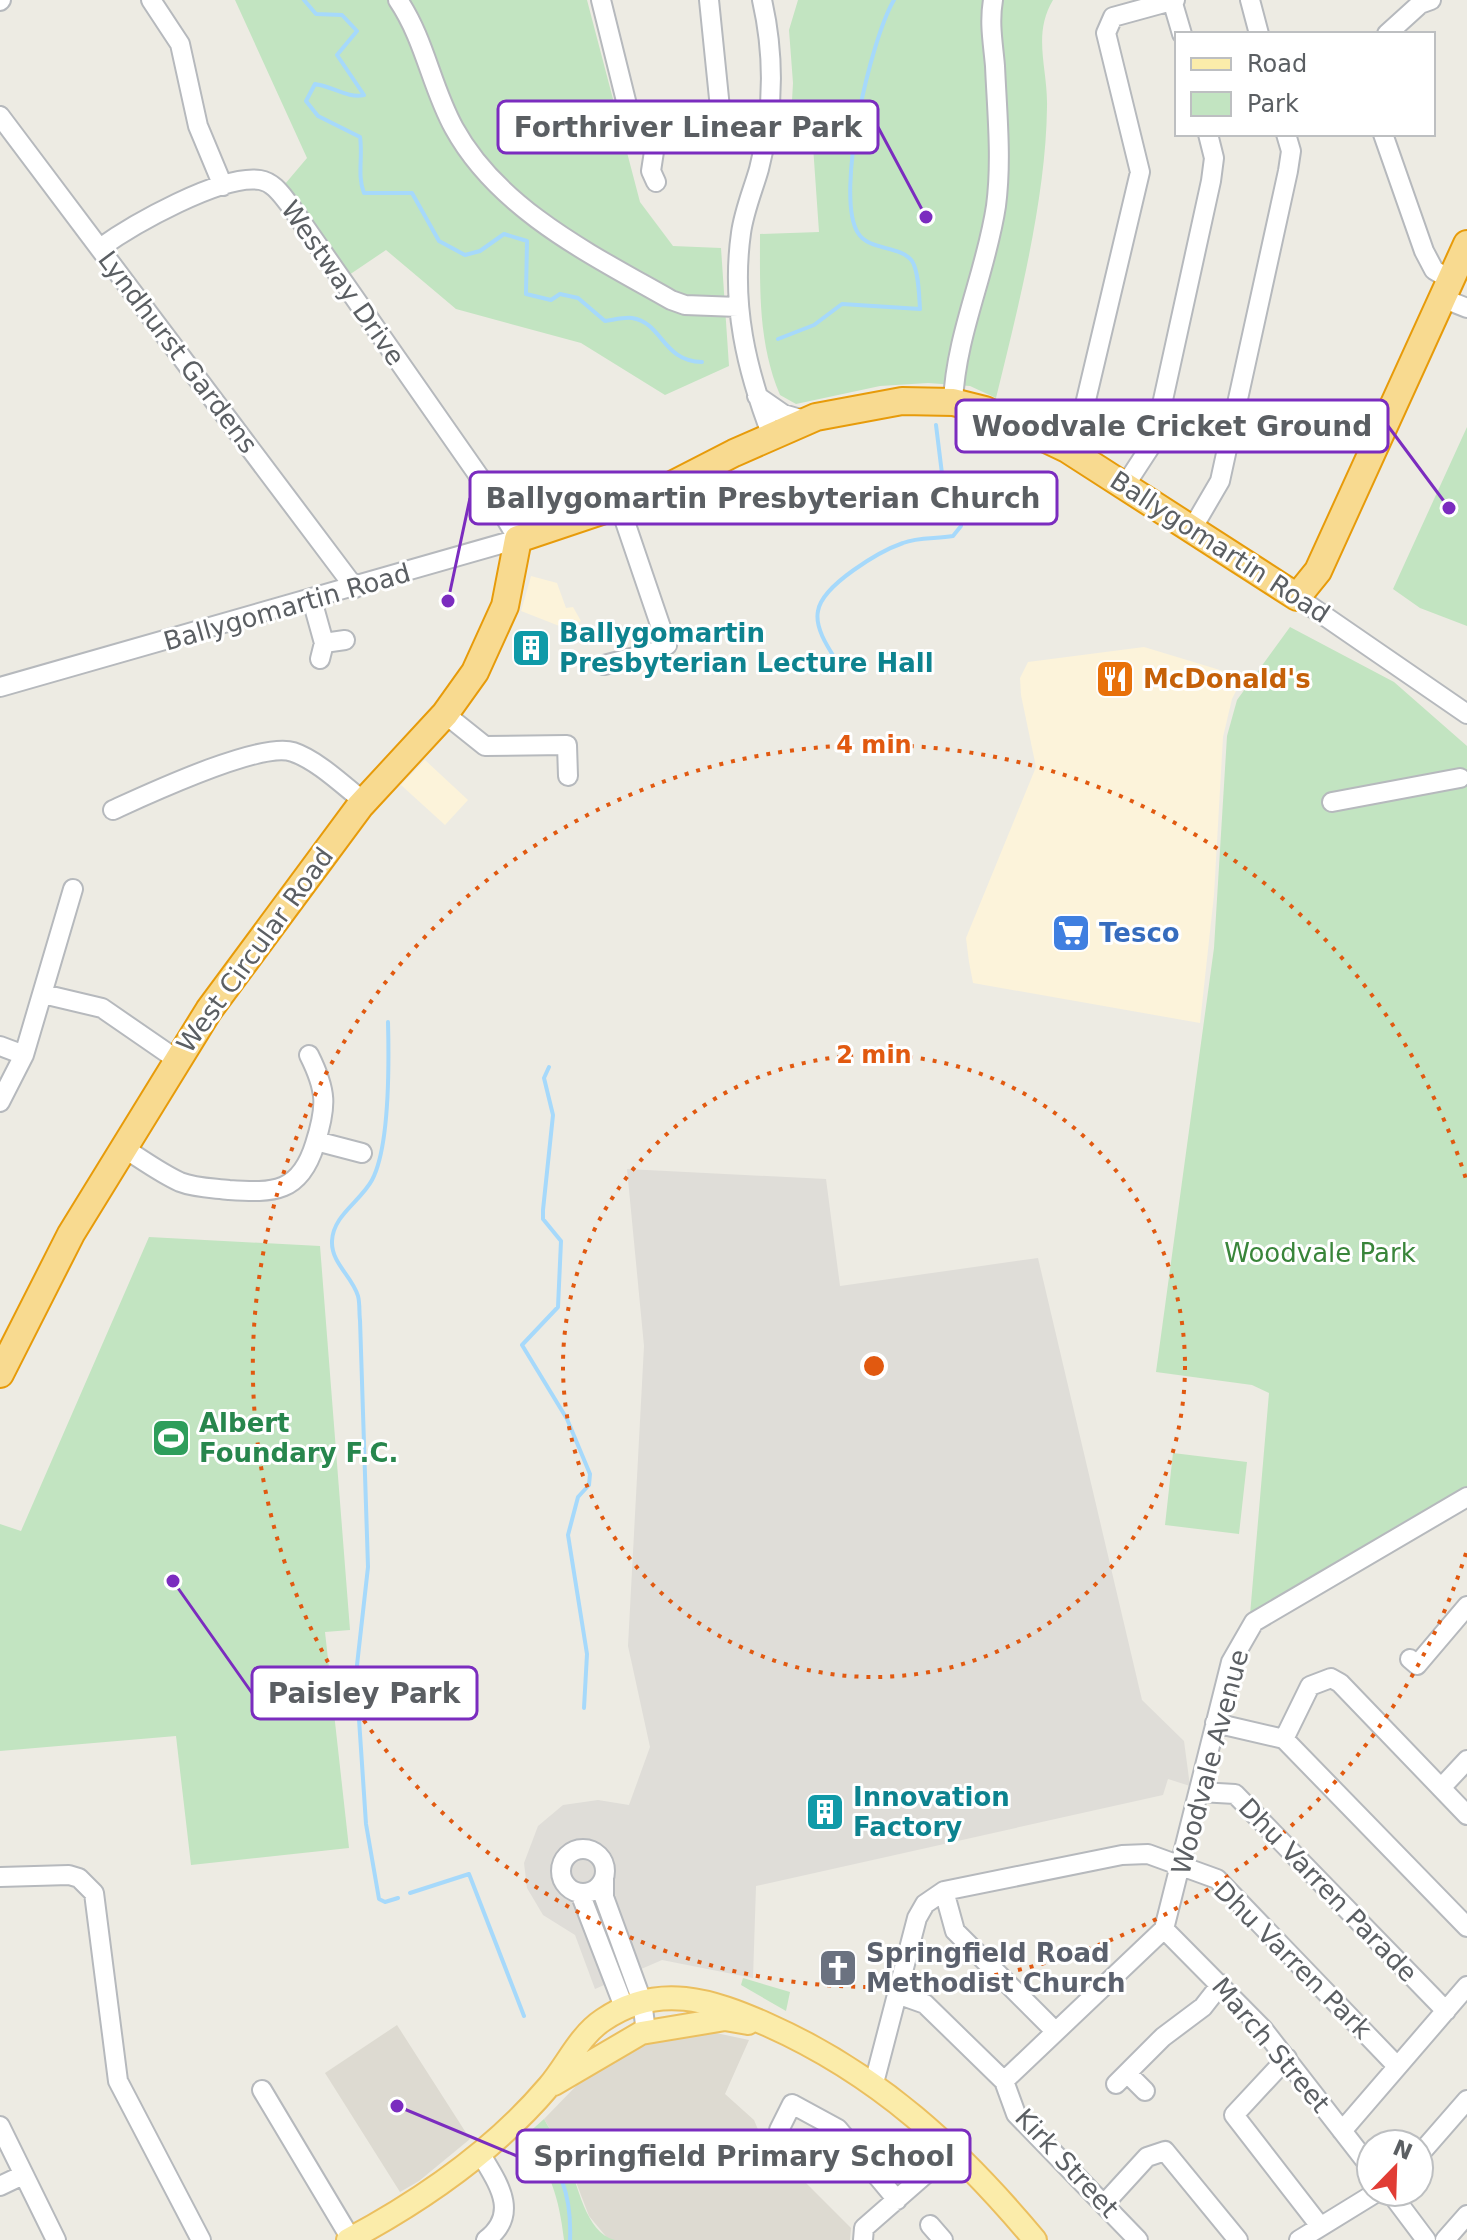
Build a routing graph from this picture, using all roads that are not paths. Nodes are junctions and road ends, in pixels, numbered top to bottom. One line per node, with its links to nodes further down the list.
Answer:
1 (151, 0): 19 (street)
2 (398, 0): 23 (street)
3 (601, 0): 14 (street)
4 (709, 0): 14 (street)
5 (762, 0): 23 (street)
6 (993, 0): 26 (street)
7 (1173, 0): 10 (street); 29 (street)
8 (1250, 0): 11 (street)
9 (1431, 0): 12 (street)
10 (1181, 32)
11 (1258, 32)
12 (1389, 32)
13 (0, 116): 21 (street, Lyndhurst Gardens)
14 (657, 132): 18 (street)
15 (1208, 136): 30 (street)
16 (1287, 136): 32 (street)
17 (1384, 136): 22 (street)
18 (656, 182)
19 (223, 186): 21 (street, Westway Drive); 33 (street, Westway Drive)
20 (1467, 244): 22 (highway)
21 (100, 248): 35 (street, Lyndhurst Gardens)
22 (1447, 289): 24 (street); 37 (highway)
23 (738, 307): 25 (street)
24 (1467, 308)
25 (757, 396): 27 (street); 28 (street)
26 (953, 402): 27 (highway, Ballygomartin Road); 29 (highway, Ballygomartin Road)
27 (807, 421): 28 (highway, Ballygomartin Road)
28 (772, 436): 31 (highway, Ballygomartin Road)
29 (1067, 449): 30 (highway, Ballygomartin Road)
30 (1126, 484): 32 (highway, Ballygomartin Road)
31 (620, 507): 33 (highway, Ballygomartin Road); 40 (street)
32 (1192, 529): 37 (highway, Ballygomartin Road)
33 (518, 539): 34 (street, Ballygomartin Road); 36 (highway, West Circular Road)
34 (484, 551): 35 (street, Ballygomartin Road); 36 (street)
35 (355, 588): 38 (street, Ballygomartin Road)
36 (509, 591): 42 (highway, West Circular Road)
37 (1297, 597): 43 (street, Ballygomartin Road)
38 (312, 600): 39 (street); 41 (street, Ballygomartin Road)
39 (345, 640)
40 (604, 665)
41 (0, 687)
42 (445, 714): 44 (street); 46 (highway, West Circular Road)
43 (1467, 714)
44 (568, 776)
45 (1460, 778): 47 (street)
46 (363, 801): 48 (street); 54 (highway, West Circular Road)
47 (1332, 802)
48 (113, 810)
49 (73, 889): 50 (street)
50 (43, 994): 52 (street); 54 (street)
51 (0, 1046): 52 (street)
52 (24, 1055): 55 (street)
53 (309, 1055): 56 (street)
54 (176, 1059): 57 (highway, West Circular Road)
55 (0, 1102)
56 (316, 1141): 57 (street); 58 (street)
57 (122, 1147): 59 (highway, West Circular Road)
58 (362, 1153)
59 (0, 1374)
60 (1467, 1497): 63 (street, Woodvale Avenue)
61 (1467, 1606): 62 (street)
62 (1410, 1659)
63 (1215, 1723): 64 (street); 67 (street, Woodvale Avenue)
64 (1284, 1739): 66 (street); 74 (street)
65 (1467, 1760): 66 (street)
66 (1441, 1788): 68 (street)
67 (1200, 1792): 69 (street, Woodvale Avenue); 79 (street, Dhu Varren Parade)
68 (1467, 1815)
69 (1182, 1864): 72 (street, Dhu Varren Park); 75 (street, Woodvale Avenue); 84 (street, Dhu Varren Park)
70 (0, 1877): 108 (street)
71 (604, 1879): 73 (street); 73 (street); 80 (street)
72 (944, 1891): 78 (street); 82 (street)
73 (580, 1893): 80 (street)
74 (1467, 1927)
75 (1164, 1929): 76 (street, March Street); 82 (street)
76 (1221, 1984): 83 (street, March Street); 89 (street)
77 (1467, 1986): 79 (street)
78 (897, 1994): 85 (street); 86 (street)
79 (1446, 2011): 84 (street)
80 (639, 2014): 81 (main road); 81 (main road); 87 (main road); 87 (main road)
81 (772, 2027): 86 (main road)
82 (1054, 2030): 85 (street)
83 (1287, 2058): 93 (street, March Street); 105 (street)
84 (1396, 2065): 93 (street)
85 (1004, 2081): 101 (street, Kirk Street)
86 (874, 2083): 96 (main road)
87 (549, 2086): 97 (main road)
88 (262, 2090): 106 (street)
89 (1145, 2091)
90 (1467, 2100): 94 (street)
91 (0, 2126): 98 (street)
92 (779, 2130): 100 (street)
93 (1342, 2131): 95 (street, March Street)
94 (1435, 2137)
95 (1355, 2148)
96 (952, 2151): 100 (street); 111 (main road)
97 (480, 2153): 106 (main road); 109 (street)
98 (23, 2175): 99 (street); 107 (street)
99 (0, 2186)
100 (897, 2200): 110 (street)
101 (1105, 2203): 112 (street, Kirk Street); 113 (street)
102 (1355, 2205): 105 (street)
103 (1402, 2208): 115 (street)
104 (1467, 2215): 116 (street)
105 (1320, 2226): 114 (street)
106 (349, 2239)
107 (56, 2240)
108 (201, 2240)
109 (486, 2240)
110 (863, 2240)
111 (1035, 2240)
112 (1138, 2240)
113 (1238, 2240)
114 (1299, 2240)
115 (1426, 2240)
116 (1445, 2240)

